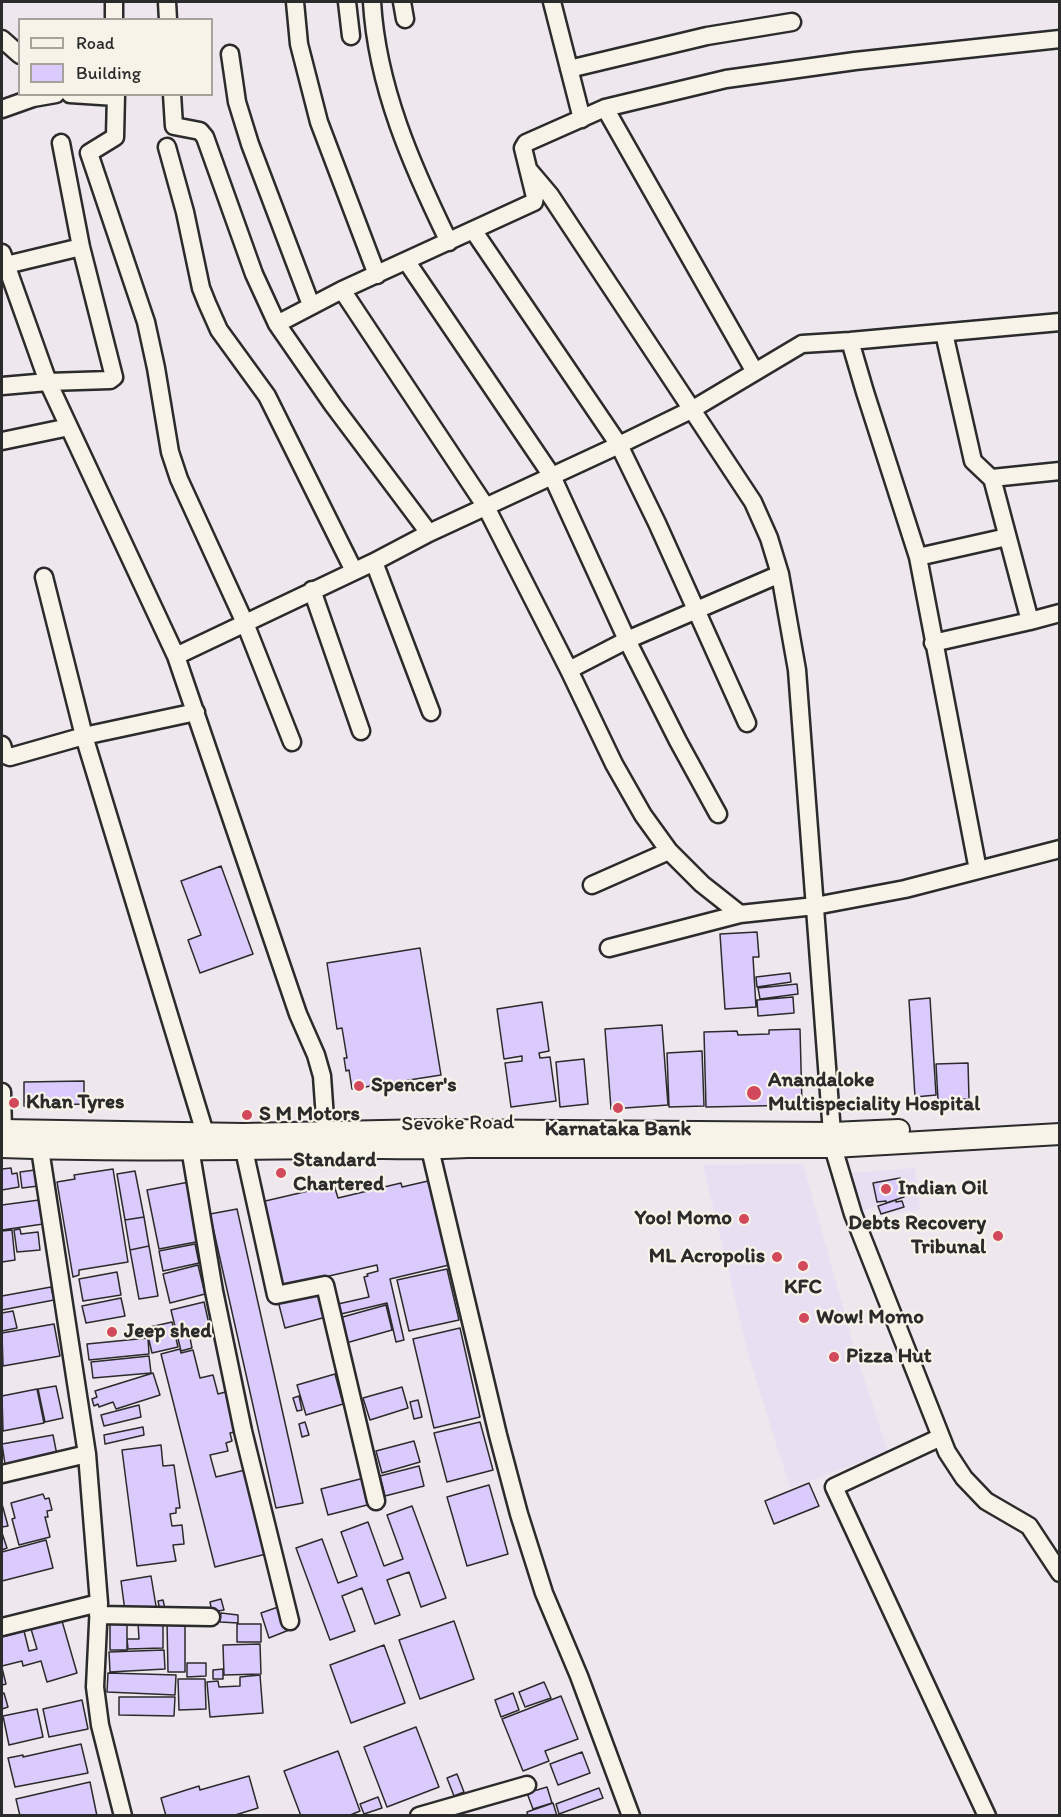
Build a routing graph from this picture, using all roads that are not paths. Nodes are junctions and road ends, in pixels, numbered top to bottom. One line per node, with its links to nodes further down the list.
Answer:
1 (114, 2): 8 (street)
2 (167, 2): 9 (street)
3 (295, 2): 32 (street)
4 (347, 2): 12 (street)
5 (372, 2): 28 (street)
6 (402, 2): 10 (street)
7 (552, 2): 17 (street)
8 (114, 18)
9 (168, 18)
10 (405, 19)
11 (792, 22): 17 (street)
12 (351, 36)
13 (2, 39): 15 (street)
14 (1059, 39): 21 (street)
15 (18, 53)
16 (230, 54): 34 (street)
17 (569, 69): 23 (street)
18 (44, 96): 22 (street)
19 (116, 96): 61 (street)
20 (171, 96): 36 (street)
21 (605, 108): 23 (street); 39 (street)
22 (2, 109)
23 (582, 119): 26 (street)
24 (61, 143): 29 (street)
25 (167, 147): 54 (street)
26 (528, 169): 27 (street); 42 (street)
27 (473, 230): 28 (street); 45 (street)
28 (449, 242): 31 (street)
29 (81, 247): 30 (street); 40 (street)
30 (3, 262): 40 (street)
31 (407, 262): 32 (street); 47 (street)
32 (377, 275): 33 (street)
33 (342, 290): 34 (street); 49 (street)
34 (311, 305): 36 (street)
35 (1059, 322): 37 (street)
36 (276, 324): 50 (street)
37 (944, 333): 38 (street); 48 (street)
38 (850, 341): 39 (street); 52 (street)
39 (755, 372): 42 (street)
40 (48, 382): 41 (street); 43 (street)
41 (2, 386)
42 (693, 409): 45 (street); 55 (street)
43 (69, 427): 44 (street); 64 (street)
44 (2, 441)
45 (619, 446): 47 (street); 58 (street)
46 (1059, 471): 48 (street)
47 (552, 476): 49 (street); 62 (street)
48 (992, 479): 51 (street)
49 (486, 507): 50 (street); 65 (street)
50 (429, 532): 53 (street)
51 (1007, 537): 52 (street); 60 (street)
52 (918, 557): 63 (street)
53 (374, 562): 54 (street); 67 (street)
54 (354, 571): 57 (street)
55 (780, 574): 58 (street); 78 (street)
56 (44, 577): 70 (street)
57 (312, 591): 61 (street); 69 (street)
58 (696, 610): 62 (street); 68 (street)
59 (1059, 613): 60 (street)
60 (1030, 621): 63 (street)
61 (245, 623): 64 (street); 71 (street)
62 (627, 640): 65 (street); 73 (street)
63 (933, 643): 76 (street)
64 (176, 656): 66 (street)
65 (569, 670): 75 (street)
66 (196, 712): 70 (street); 84 (street)
67 (431, 712)
68 (747, 723)
69 (361, 731)
70 (84, 736): 72 (street); 83 (street)
71 (292, 742)
72 (2, 745)
73 (718, 814)
74 (1059, 849): 76 (street)
75 (669, 851): 77 (street); 79 (street)
76 (978, 870): 78 (street)
77 (592, 885)
78 (815, 906): 79 (street); 89 (street)
79 (740, 914): 80 (street)
80 (609, 948)
81 (2, 1092): 86 (street)
82 (1059, 1122): 89 (main road, Sevoke Road)
83 (205, 1133): 84 (main road, Sevoke Road); 87 (main road, Sevoke Road)
84 (326, 1133): 88 (main road, Sevoke Road)
85 (1059, 1134): 89 (main road, Sevoke Road)
86 (2, 1136): 87 (main road, Sevoke Road)
87 (39, 1140): 90 (main road, Sevoke Road); 93 (street)
88 (429, 1140): 89 (main road, Sevoke Road); 91 (main road, Sevoke Road); 104 (street)
89 (833, 1140): 92 (street)
90 (190, 1148): 91 (main road, Sevoke Road); 99 (street)
91 (244, 1150): 95 (street)
92 (941, 1437): 96 (street); 105 (street)
93 (87, 1454): 94 (street); 97 (street)
94 (2, 1473)
95 (376, 1501)
96 (1059, 1573)
97 (98, 1609): 98 (street); 100 (street); 102 (street)
98 (211, 1617)
99 (290, 1622)
100 (2, 1627)
101 (527, 1785): 103 (street)
102 (123, 1815)
103 (419, 1815)
104 (631, 1815)
105 (987, 1815)

